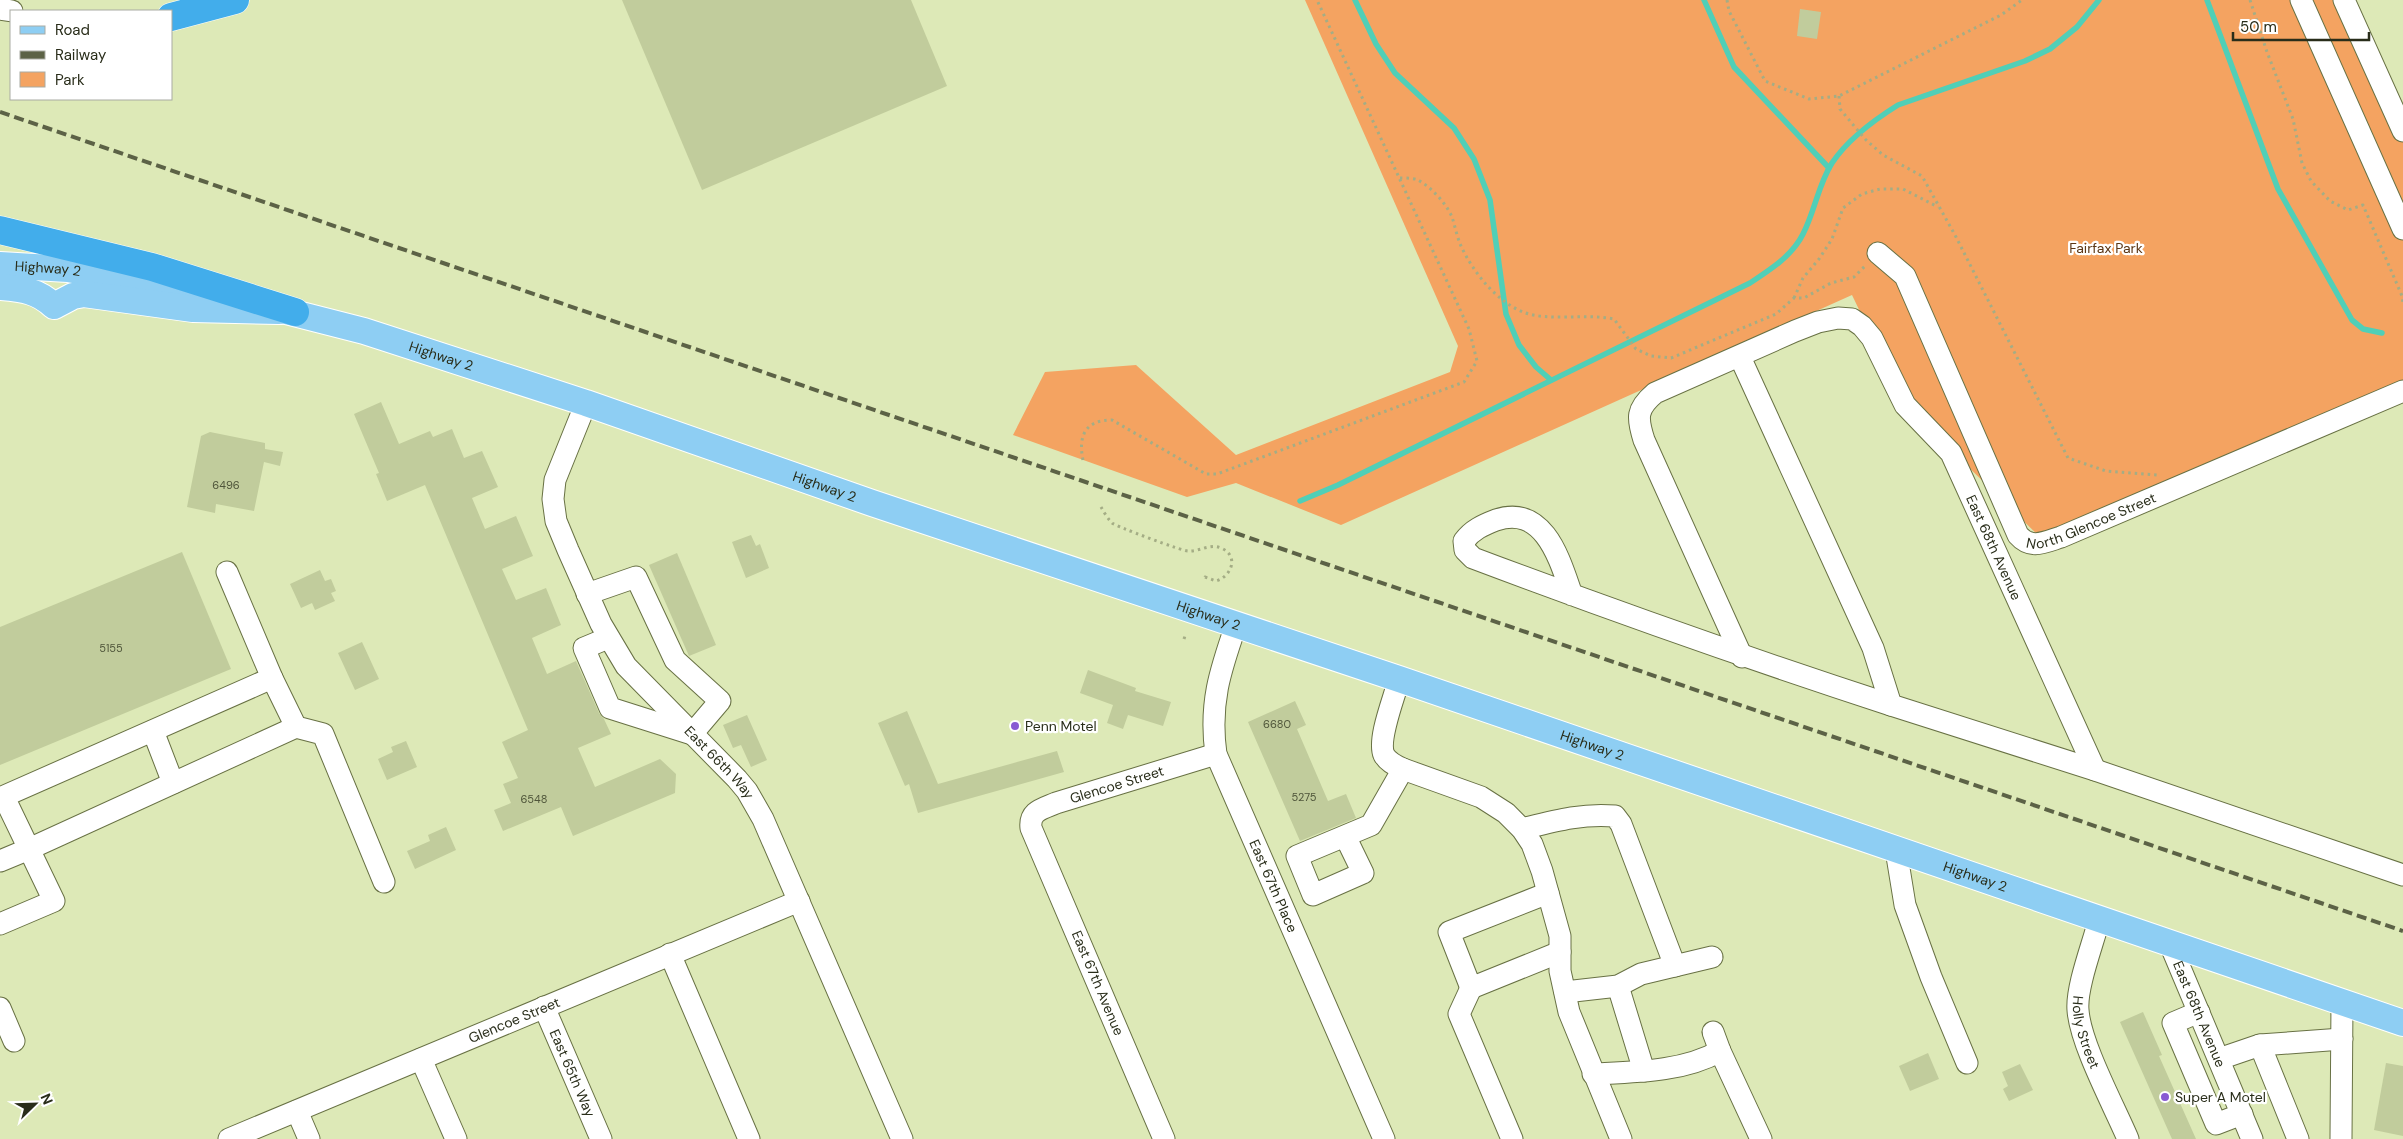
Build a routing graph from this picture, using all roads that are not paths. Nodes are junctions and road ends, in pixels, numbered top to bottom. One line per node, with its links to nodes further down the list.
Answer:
1 (235, 0): 4 (highway)
2 (2301, 0): 6 (street)
3 (2344, 0): 5 (street)
4 (172, 17)
5 (2403, 130)
6 (2403, 229)
7 (0, 230): 11 (highway)
8 (1878, 252): 13 (street, North Glencoe Street)
9 (0, 265): 11 (main road, Highway 2)
10 (0, 287): 11 (main road)
11 (295, 312): 14 (main road, Highway 2)
12 (1740, 357): 20 (street); 23 (street); 29 (street, East 68th Avenue)
13 (2403, 391)
14 (586, 404): 16 (street, East 66th Way); 18 (main road, Highway 2)
15 (227, 572): 21 (street)
16 (587, 594): 19 (street, East 66th Way); 26 (street)
17 (1572, 595): 17 (street); 20 (street)
18 (1236, 625): 22 (main road, Highway 2); 27 (street, East 67th Place)
19 (608, 638): 26 (street, East 66th Way); 26 (street)
20 (1742, 657): 23 (street)
21 (272, 678): 24 (street); 25 (street)
22 (1399, 679): 28 (street); 36 (main road, Highway 2)
23 (1891, 705): 29 (street)
24 (296, 727): 30 (street); 39 (street)
25 (153, 731): 30 (street); 31 (street)
26 (692, 734): 41 (street, East 66th Way)
27 (1216, 754): 32 (street, Glencoe Street); 74 (street, East 67th Place)
28 (1403, 769): 33 (street); 34 (street)
29 (2095, 770): 38 (street)
30 (174, 783): 35 (street)
31 (2, 798): 35 (street)
32 (1031, 828): 73 (street, East 67th Avenue)
33 (1522, 829): 40 (street); 48 (street)
34 (1345, 836)
35 (29, 849): 37 (street); 43 (street)
36 (1896, 850): 42 (main road, Highway 2); 62 (street)
37 (0, 861)
38 (2403, 875)
39 (384, 882)
40 (1548, 893): 45 (street); 50 (street)
41 (799, 900): 46 (street, Glencoe Street); 72 (street, East 66th Way)
42 (2099, 920): 44 (main road, Highway 2); 78 (street, Holly Street)
43 (0, 924)
44 (2170, 944): 52 (main road, Highway 2); 55 (street, East 68th Avenue)
45 (1560, 952): 50 (street); 51 (street)
46 (670, 954): 53 (street, Glencoe Street); 71 (street)
47 (1712, 957): 48 (street)
48 (1675, 966): 49 (street)
49 (1618, 986): 51 (street); 63 (street)
50 (1471, 988): 75 (street)
51 (1565, 992): 64 (street)
52 (2342, 1002): 56 (main road, Highway 2); 57 (street)
53 (544, 1007): 60 (street, Glencoe Street); 70 (street, East 65th Way)
54 (0, 1008): 58 (street)
55 (2199, 1012): 61 (street, East 68th Avenue); 66 (street)
56 (2403, 1023)
57 (2342, 1040): 59 (street); 81 (street)
58 (14, 1041)
59 (2260, 1045): 61 (street); 80 (street)
60 (421, 1059): 65 (street, Glencoe Street); 69 (street)
61 (2219, 1059): 66 (street, East 68th Avenue)
62 (1967, 1063)
63 (1644, 1071): 64 (street); 77 (street)
64 (1594, 1074): 76 (street)
65 (297, 1111): 67 (street, Glencoe Street); 68 (street)
66 (2242, 1114): 79 (street, East 68th Avenue)
67 (229, 1139)
68 (309, 1139)
69 (456, 1139)
70 (602, 1139)
71 (749, 1139)
72 (902, 1139)
73 (1164, 1139)
74 (1384, 1139)
75 (1512, 1139)
76 (1621, 1139)
77 (1761, 1139)
78 (2128, 1139)
79 (2252, 1139)
80 (2298, 1139)
81 (2341, 1139)

